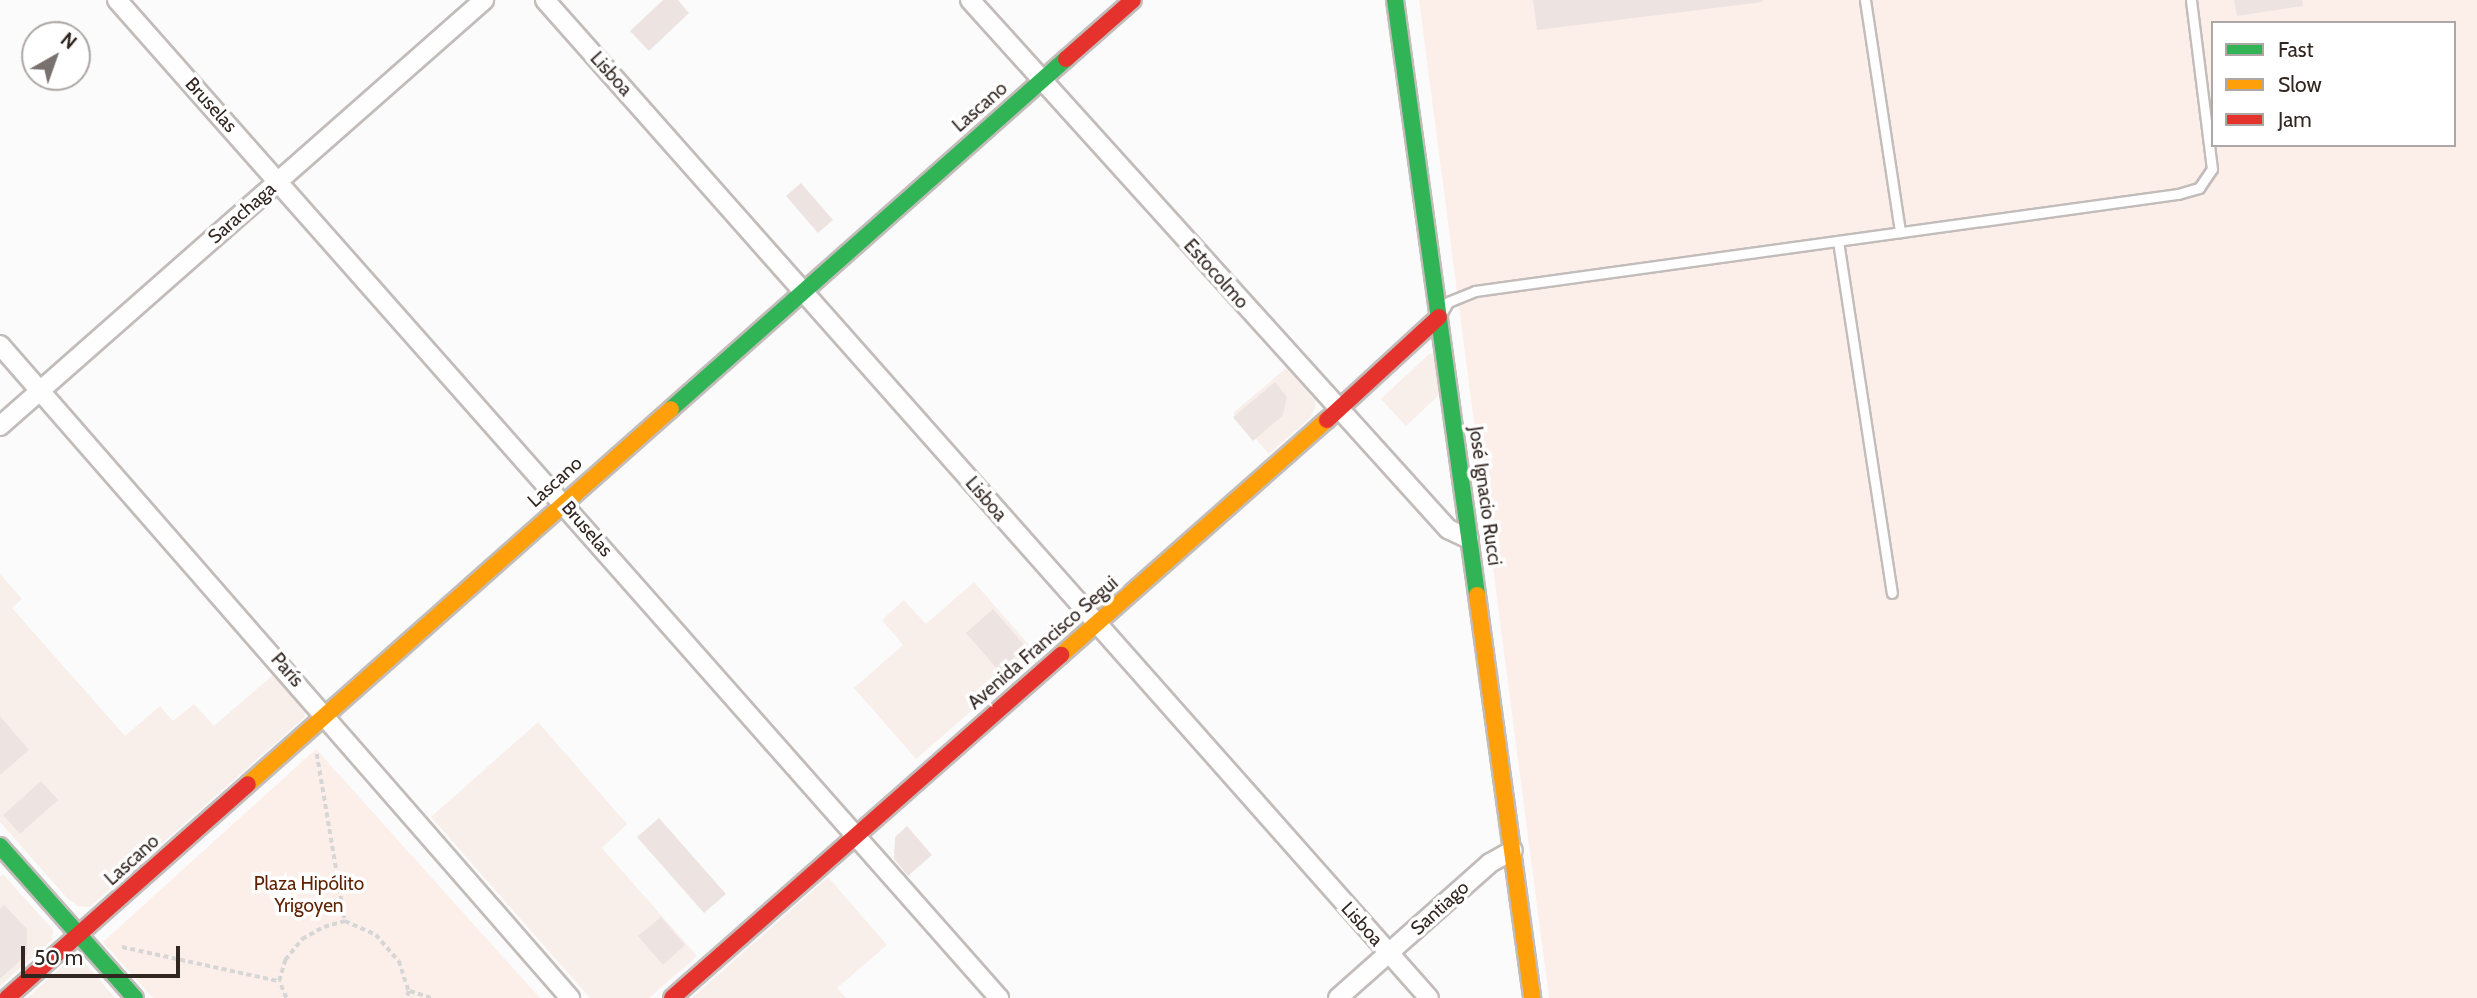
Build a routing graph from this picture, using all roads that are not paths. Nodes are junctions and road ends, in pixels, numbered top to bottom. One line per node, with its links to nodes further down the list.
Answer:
1 (117, 0): 10 (street, Bruselas)
2 (484, 0): 10 (street, Sarachaga)
3 (545, 0): 13 (street, Lisboa)
4 (970, 0): 9 (street, Estocolmo)
5 (1133, 0): 9 (street, Lascano)
6 (1395, 0): 14 (street, José Ignacio Rucci)
7 (1865, 0): 11 (lane)
8 (2191, 0): 11 (lane)
9 (1042, 81): 13 (street, Lascano); 17 (street, Estocolmo)
10 (279, 181): 16 (street, Sarachaga); 19 (street, Bruselas)
11 (1900, 232): 12 (lane)
12 (1838, 241): 14 (lane); 21 (lane)
13 (803, 290): 19 (street, Lascano); 22 (street, Lisboa)
14 (1439, 317): 17 (street, Avenida Francisco Segui); 20 (street, José Ignacio Rucci)
15 (0, 345): 16 (street, París)
16 (41, 391): 18 (street, Sarachaga); 23 (street, París)
17 (1340, 410): 20 (street, Estocolmo); 22 (street, Avenida Francisco Segui)
18 (0, 426)
19 (563, 502): 23 (street, Lascano); 24 (street, Bruselas)
20 (1469, 539): 26 (street, José Ignacio Rucci)
21 (1892, 593)
22 (1096, 624): 24 (street, Avenida Francisco Segui); 28 (street, Lisboa)
23 (326, 715): 27 (street, Lascano); 31 (street, París)
24 (856, 835): 32 (street, Avenida Francisco Segui); 33 (street, Bruselas)
25 (0, 846): 27 (street)
26 (1513, 850): 28 (street, Santiago); 36 (street, José Ignacio Rucci)
27 (79, 935): 29 (street, Lascano); 30 (street)
28 (1389, 954): 34 (street, Santiago); 35 (street, Lisboa)
29 (7, 998)
30 (135, 998)
31 (570, 998)
32 (672, 998)
33 (999, 998)
34 (1338, 998)
35 (1429, 998)
36 (1532, 998)

